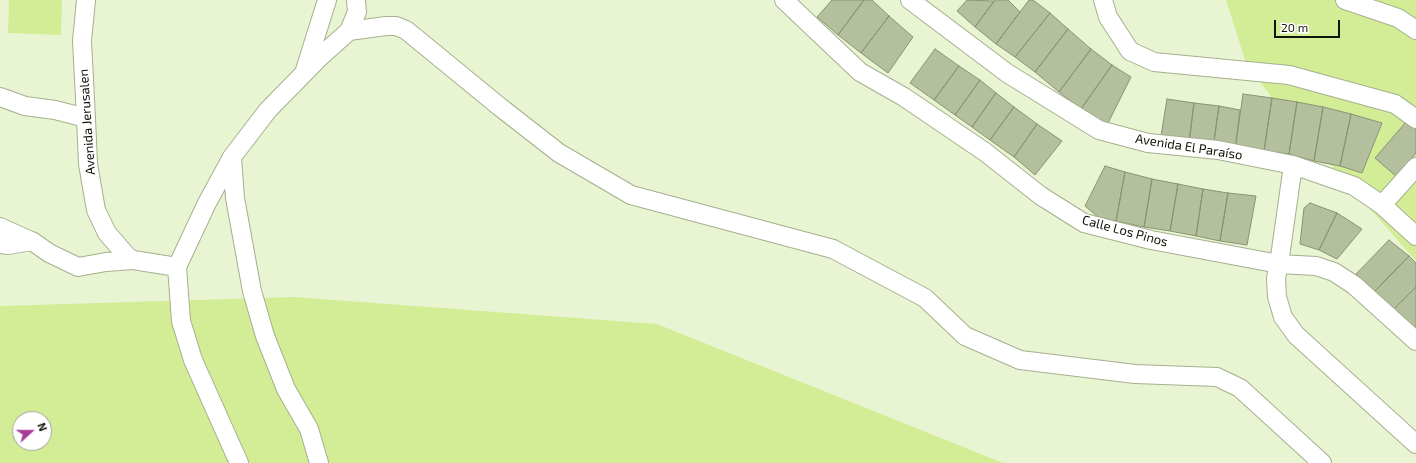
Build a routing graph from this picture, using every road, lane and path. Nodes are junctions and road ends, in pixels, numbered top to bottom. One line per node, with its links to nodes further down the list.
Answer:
1 (86, 0): 12 (street, Avenida Jerusalen)
2 (327, 0): 10 (street)
3 (356, 0): 9 (street)
4 (784, 0): 23 (street, Calle Los Pinos)
5 (910, 0): 15 (street, Avenida El Paraíso)
6 (1103, 0): 13 (street)
7 (1345, 0): 8 (street)
8 (1416, 30)
9 (349, 31): 10 (street); 29 (street)
10 (304, 73): 14 (street)
11 (0, 97): 12 (street)
12 (86, 118): 22 (street, Avenida Jerusalen)
13 (1416, 119)
14 (232, 157): 24 (street); 28 (street)
15 (1293, 165): 17 (street, Avenida El Paraíso); 23 (street)
16 (1416, 167): 17 (street)
17 (1382, 205): 19 (street, Avenida El Paraíso)
18 (0, 227): 20 (street)
19 (1416, 236)
20 (32, 241): 21 (street); 22 (street)
21 (0, 244)
22 (133, 260): 24 (street)
23 (1280, 264): 25 (street, Calle Los Pinos); 26 (street)
24 (176, 267): 27 (street)
25 (1416, 341)
26 (1416, 444)
27 (239, 463)
28 (319, 463)
29 (1322, 463)

